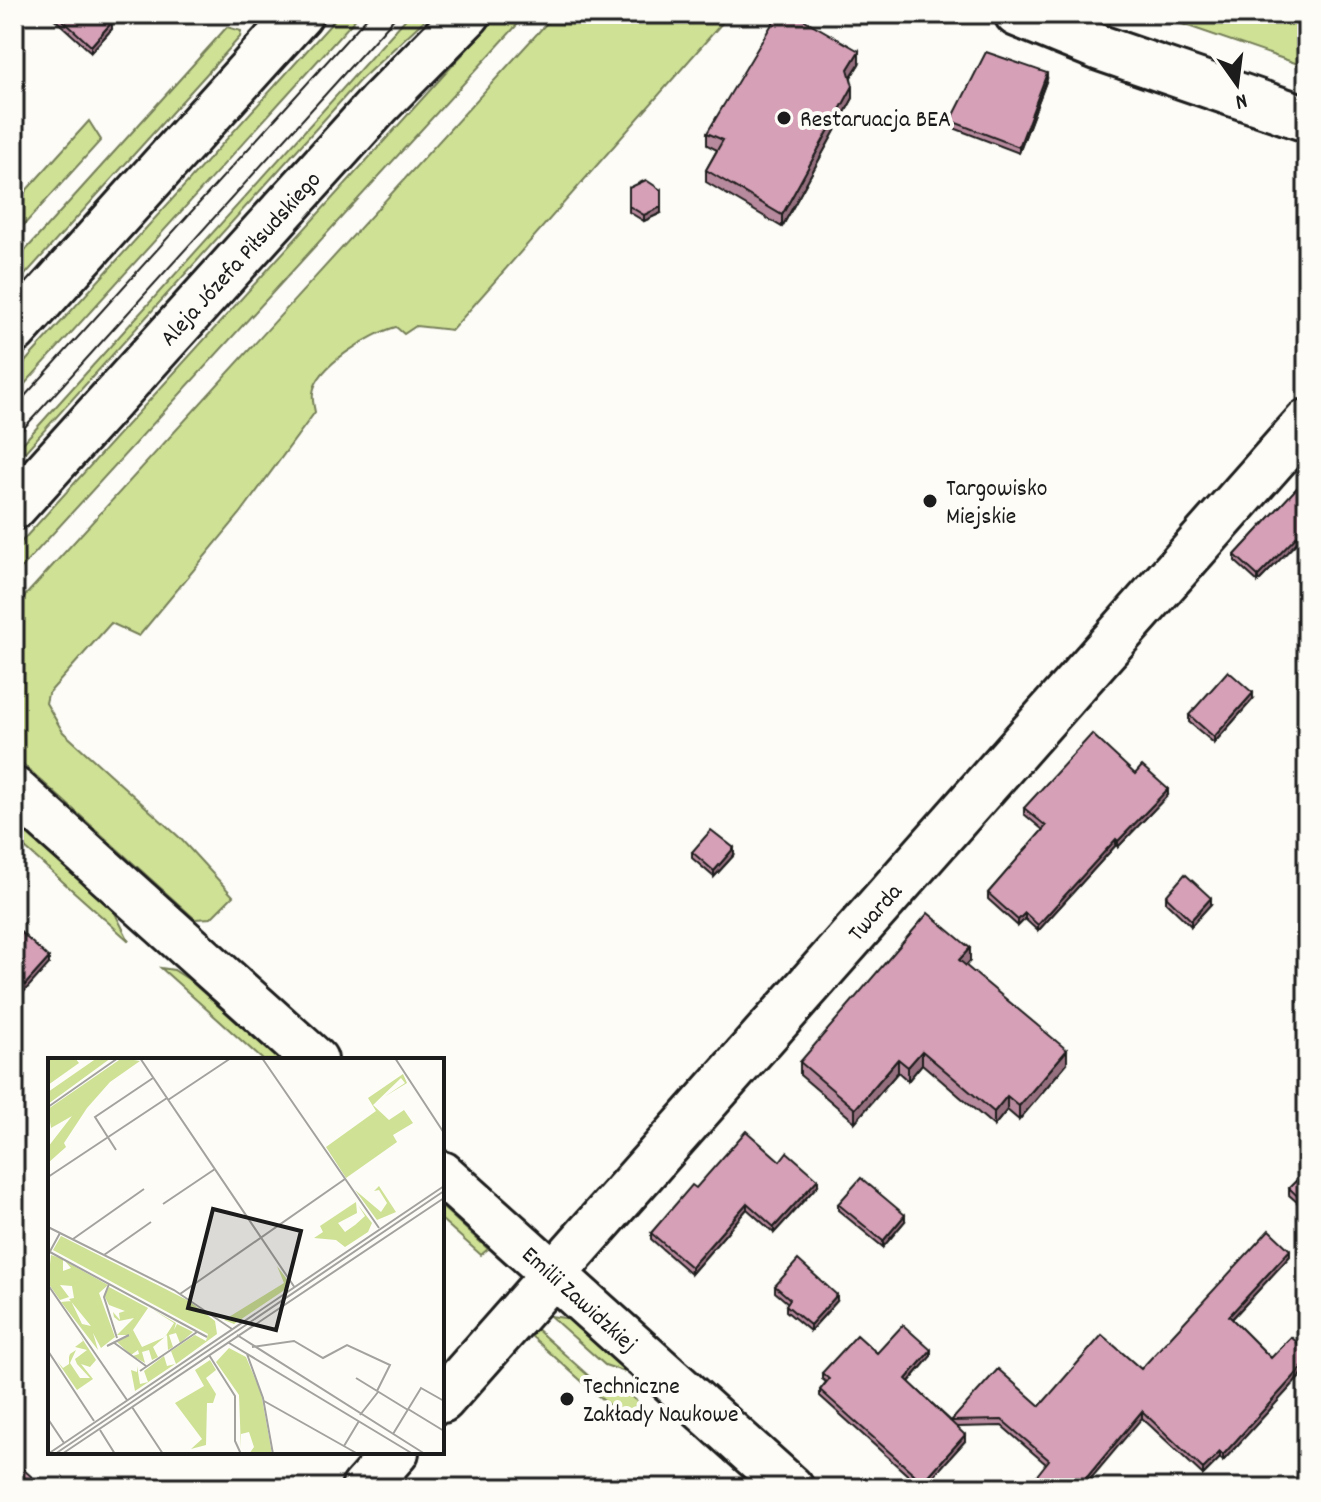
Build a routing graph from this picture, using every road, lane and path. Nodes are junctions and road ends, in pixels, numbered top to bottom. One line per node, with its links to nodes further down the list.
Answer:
1 (300, 14): 5 (street)
2 (468, 14): 7 (street, Aleja Józefa Piłsudskiego)
3 (1017, 14): 4 (street)
4 (1307, 119)
5 (14, 331)
6 (1307, 422): 11 (street, Twarda)
7 (14, 507)
8 (14, 790): 9 (street)
9 (313, 1058)
10 (444, 1176): 11 (street, Emilii Zawidzkiej)
11 (554, 1275): 12 (street, Twarda); 15 (street, Emilii Zawidzkiej)
12 (444, 1398)
13 (394, 1454): 14 (street)
14 (364, 1488)
15 (791, 1488)

